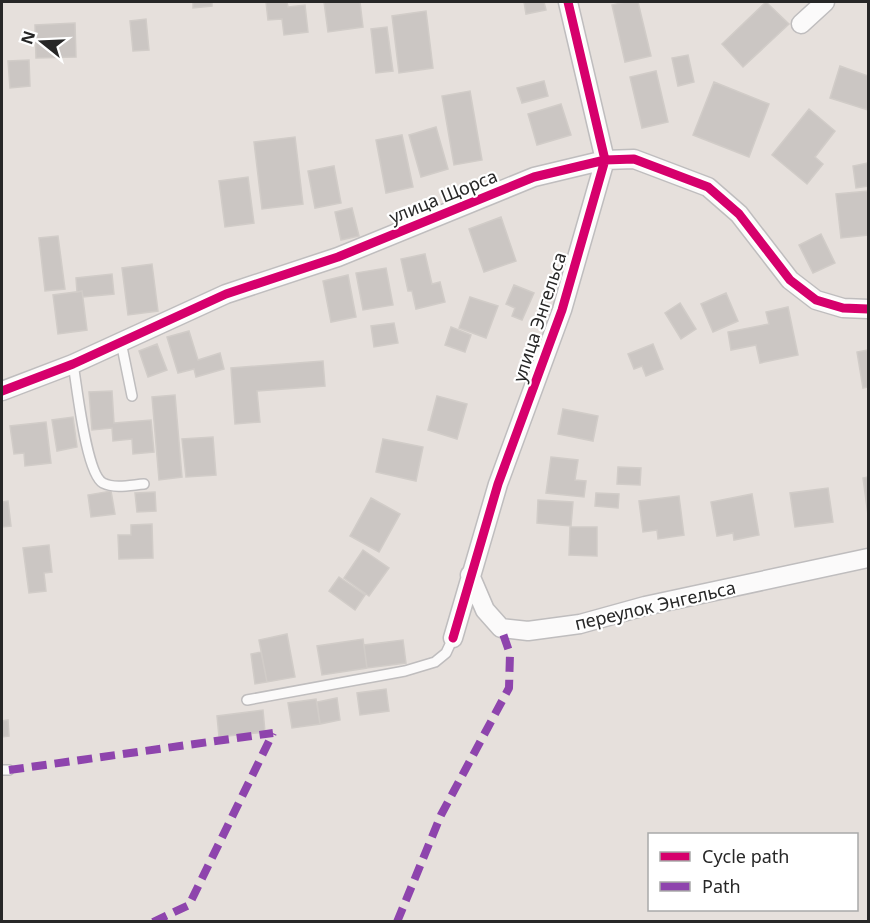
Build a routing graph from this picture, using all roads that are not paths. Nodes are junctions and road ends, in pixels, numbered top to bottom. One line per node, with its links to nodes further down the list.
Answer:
1 (568, 2): 4 (street, улица Энгельса)
2 (825, 2): 3 (street)
3 (801, 24)
4 (604, 160): 5 (street, улица Щорса); 6 (street, улица Щорса); 12 (street, улица Энгельса)
5 (868, 309)
6 (121, 342): 7 (street, улица Щорса); 9 (lane)
7 (73, 364): 8 (street, улица Щорса); 10 (lane)
8 (2, 391)
9 (132, 396)
10 (144, 484)
11 (868, 558): 12 (street, переулок Энгельса)
12 (470, 576): 13 (street, улица Энгельса)
13 (453, 638): 14 (lane)
14 (247, 700)

